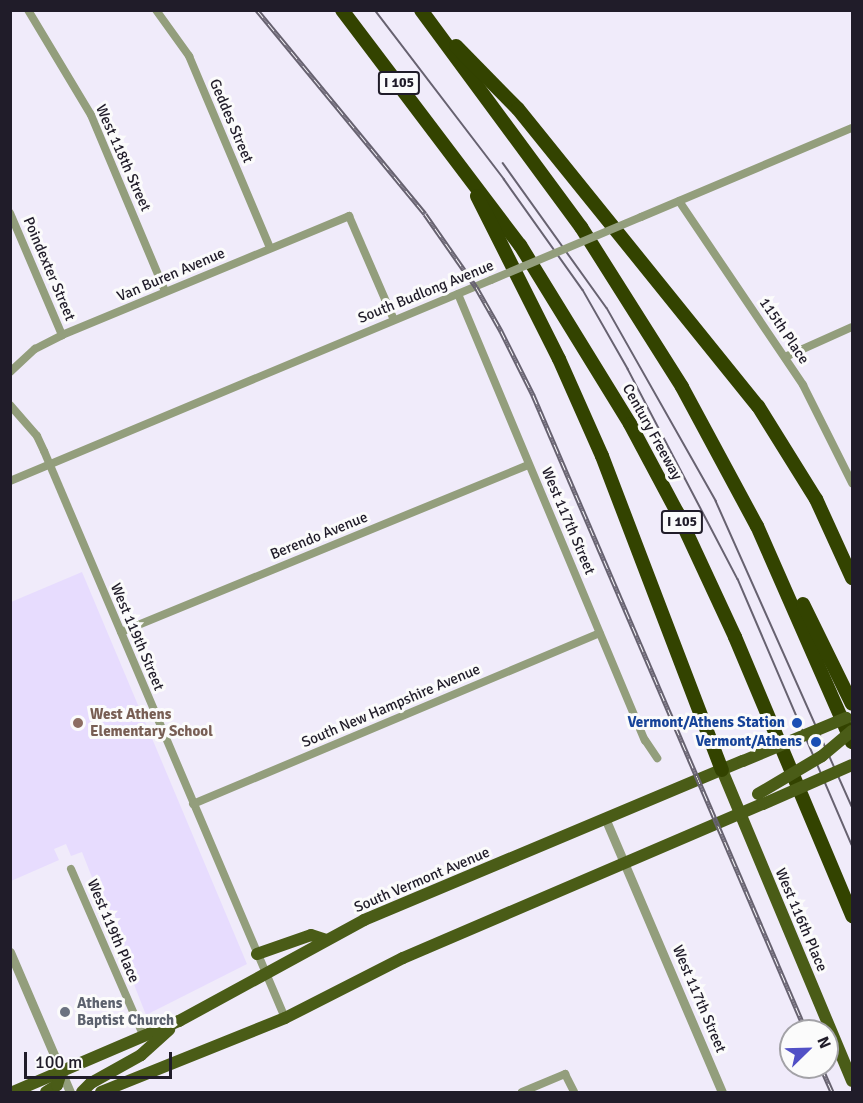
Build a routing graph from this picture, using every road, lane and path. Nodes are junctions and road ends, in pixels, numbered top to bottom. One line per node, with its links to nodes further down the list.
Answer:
1 (28, 10): 11 (street, West 118th Street)
2 (156, 10): 10 (street, Geddes Street)
3 (342, 10): 7 (highway, Century Freeway / I 105)
4 (421, 10): 5 (highway)
5 (434, 27): 19 (highway); 24 (highway)
6 (852, 128): 8 (street, South Budlong Avenue)
7 (456, 156): 33 (highway); 40 (highway, Century Freeway / I 105)
8 (679, 201): 12 (street, South Budlong Avenue, bridge); 16 (street, 115th Place)
9 (10, 213): 15 (street, Poindexter Street)
10 (270, 248): 11 (street, Van Buren Avenue); 13 (street, Van Buren Avenue)
11 (165, 291): 15 (street, Van Buren Avenue)
12 (458, 294): 13 (street, South Budlong Avenue); 21 (street, West 117th Street)
13 (394, 320): 20 (street, South Budlong Avenue)
14 (852, 327): 16 (street)
15 (62, 335): 17 (street, Van Buren Avenue)
16 (785, 357): 23 (street, 115th Place)
17 (10, 372)
18 (10, 405): 20 (street, West 119th Street)
19 (720, 453): 27 (highway); 30 (highway)
20 (50, 464): 22 (street, South Budlong Avenue); 25 (street, West 119th Street)
21 (528, 465): 25 (street, Berendo Avenue); 26 (street, West 117th Street)
22 (10, 481)
23 (852, 483)
24 (852, 578)
25 (121, 632): 35 (street, West 119th Street)
26 (600, 633): 31 (street, West 117th Street); 35 (street, South New Hampshire Avenue)
27 (852, 704)
28 (852, 715): 33 (main road, South Vermont Avenue, bridge)
29 (852, 731): 34 (main road, bridge)
30 (852, 742)
31 (657, 758)
32 (852, 765): 34 (main road, bridge)
33 (722, 770): 36 (main road, West 116th Place); 37 (main road, South Vermont Avenue)
34 (761, 799): 36 (main road)
35 (193, 804): 43 (street, West 119th Street)
36 (740, 815): 38 (main road); 49 (main road, West 116th Place)
37 (605, 818): 38 (street, West 117th Street); 41 (main road, South Vermont Avenue)
38 (625, 865): 45 (main road); 57 (street, West 117th Street)
39 (71, 869): 47 (street, West 119th Place)
40 (852, 916)
41 (326, 940): 43 (main road); 44 (main road, South Vermont Avenue)
42 (10, 952): 48 (street)
43 (257, 954): 44 (street, West 119th Street)
44 (266, 975): 45 (street, West 119th Street); 46 (main road, South Vermont Avenue)
45 (285, 1018): 54 (main road)
46 (179, 1021): 47 (main road, South Vermont Avenue); 53 (main road)
47 (144, 1037): 48 (main road, South Vermont Avenue)
48 (61, 1073): 50 (main road, South Vermont Avenue); 51 (main road); 52 (street)
49 (852, 1081)
50 (13, 1092)
51 (46, 1092)
52 (70, 1092)
53 (82, 1092)
54 (101, 1092)
55 (522, 1092): 56 (street)
56 (574, 1092)
57 (722, 1092)

